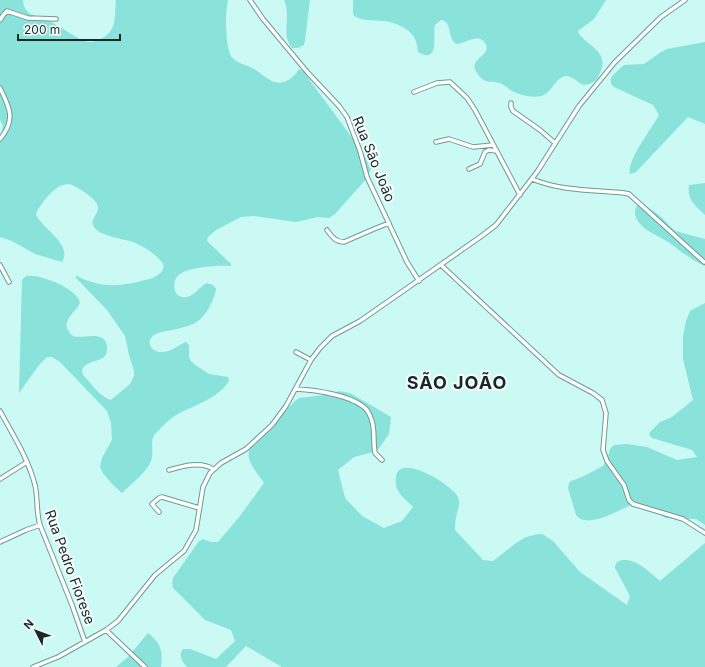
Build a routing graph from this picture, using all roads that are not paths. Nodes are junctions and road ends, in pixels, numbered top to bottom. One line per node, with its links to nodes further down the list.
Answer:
1 (250, 0): 16 (street, Rua São João)
2 (685, 0): 10 (street)
3 (56, 19): 4 (street)
4 (0, 20)
5 (0, 88): 8 (street)
6 (414, 92): 11 (street)
7 (511, 103): 10 (street)
8 (0, 139)
9 (436, 142): 11 (street)
10 (555, 143): 14 (street)
11 (493, 145): 12 (street)
12 (496, 151): 13 (street); 15 (street)
13 (469, 169)
14 (532, 179): 15 (street); 18 (street)
15 (520, 195): 20 (street)
16 (389, 223): 17 (street); 21 (street, Rua São João)
17 (327, 230)
18 (704, 262)
19 (0, 265): 22 (street)
20 (441, 265): 21 (street); 35 (street)
21 (418, 281): 24 (street)
22 (9, 282)
23 (296, 352): 24 (street)
24 (311, 360): 25 (street)
25 (296, 389): 27 (street); 29 (street)
26 (0, 411): 28 (street, Rua Pedro Fiorese)
27 (382, 460)
28 (27, 462): 31 (street); 34 (street, Rua Pedro Fiorese)
29 (213, 469): 30 (street); 32 (street)
30 (169, 470)
31 (0, 479)
32 (199, 508): 33 (street); 37 (street)
33 (159, 512)
34 (40, 525): 36 (street); 38 (street, Rua Pedro Fiorese)
35 (705, 533)
36 (0, 542)
37 (106, 630): 38 (street); 40 (street)
38 (85, 642): 39 (street)
39 (33, 667)
40 (145, 667)

